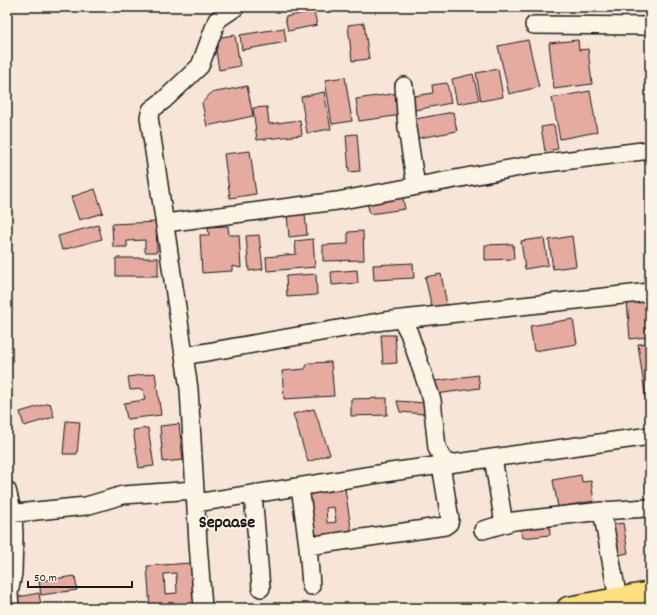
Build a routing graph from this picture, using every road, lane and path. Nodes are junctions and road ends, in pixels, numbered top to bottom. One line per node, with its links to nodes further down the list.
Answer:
1 (236, 7): 7 (street)
2 (534, 25): 3 (street)
3 (650, 26)
4 (404, 86): 6 (street)
5 (650, 150): 6 (street)
6 (416, 186): 7 (street)
7 (165, 223): 10 (street)
8 (650, 292): 9 (street)
9 (402, 320): 10 (street); 13 (street)
10 (184, 356): 17 (street)
11 (650, 436): 12 (street)
12 (493, 458): 13 (street); 21 (street)
13 (443, 465): 14 (street); 23 (street)
14 (300, 487): 16 (street); 23 (street)
15 (7, 490): 20 (street)
16 (253, 494): 17 (street); 25 (street)
17 (196, 496): 20 (street); 29 (street)
18 (647, 508): 19 (street)
19 (602, 512): 21 (street); 28 (street)
20 (10, 514): 27 (street)
21 (504, 524): 22 (street)
22 (483, 530)
23 (308, 546): 24 (street)
24 (311, 586)
25 (261, 588)
26 (650, 593): 28 (main road)
27 (9, 598)
28 (618, 599): 30 (main road)
29 (203, 608)
30 (568, 608)

